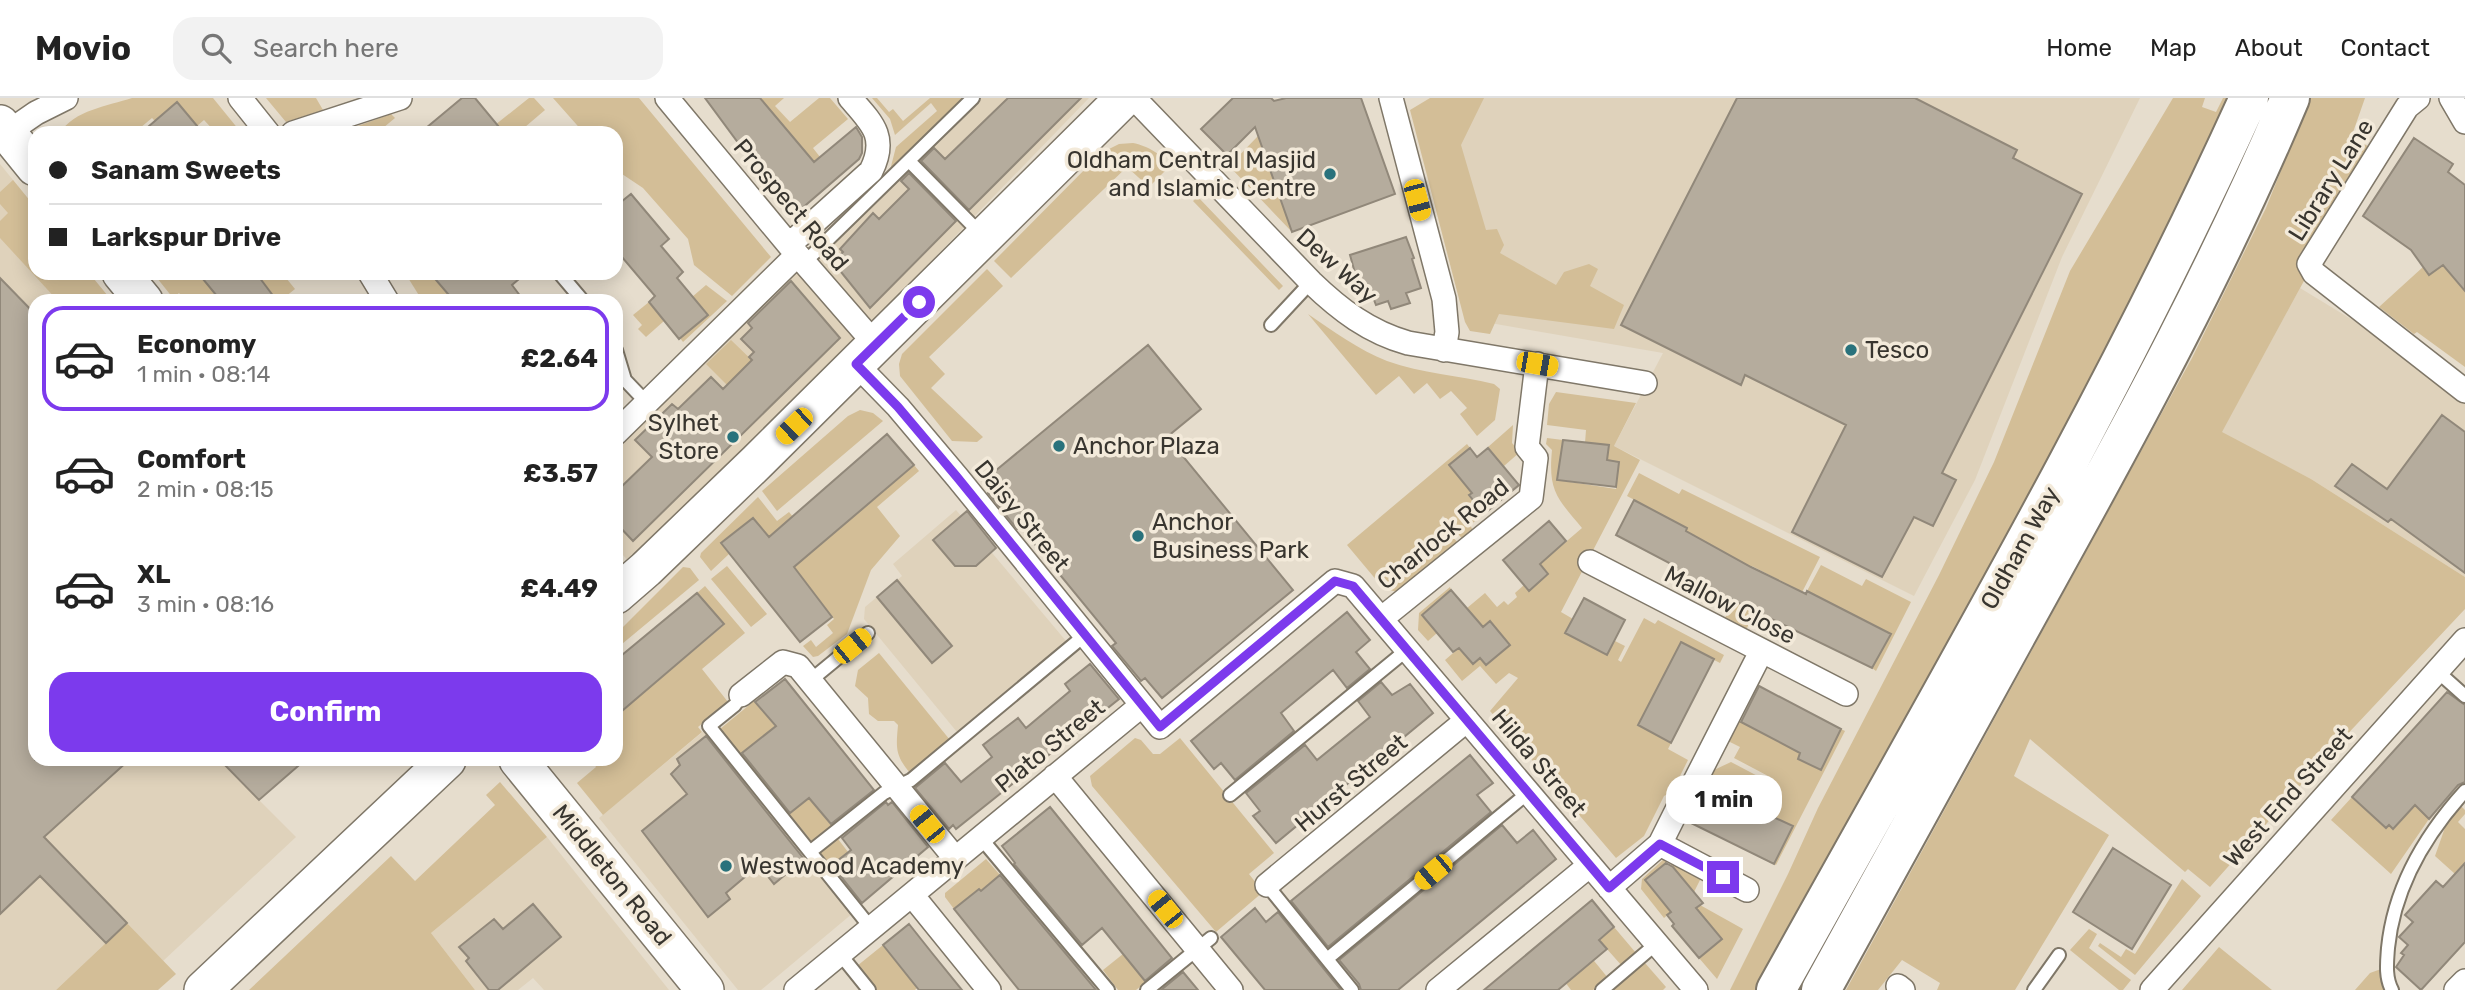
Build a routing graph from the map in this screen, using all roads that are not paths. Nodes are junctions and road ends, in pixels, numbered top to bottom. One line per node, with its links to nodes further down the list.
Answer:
1 (66, 98): 17 (street)
2 (240, 98): 15 (street)
3 (400, 98): 16 (street)
4 (667, 98): 21 (street, Prospect Road)
5 (850, 98): 21 (street)
6 (973, 98): 19 (lane)
7 (1124, 98): 20 (main road)
8 (1134, 98): 24 (street, Dew Way)
9 (1391, 98): 28 (street)
10 (2249, 98): 87 (highway, Oldham Way)
11 (2290, 98): 88 (highway, Oldham Way)
12 (2418, 98): 33 (street, Library Lane)
13 (2451, 98): 14 (street)
14 (2465, 122)
15 (262, 126)
16 (314, 126)
17 (2, 129): 18 (main road)
18 (28, 159)
19 (909, 161): 20 (lane); 21 (lane)
20 (984, 237): 29 (main road)
21 (796, 254): 29 (street, Prospect Road); 34 (street)
22 (127, 280): 25 (main road)
23 (565, 280): 26 (lane)
24 (1311, 282): 27 (lane); 28 (street, Dew Way)
25 (138, 294)
26 (577, 294)
27 (1271, 325)
28 (1444, 350): 30 (street, Dew Way)
29 (866, 355): 38 (main road); 41 (street, Daisy Street)
30 (1537, 364): 32 (street, Dew Way); 39 (street, Charlock Road)
31 (623, 373): 34 (lane)
32 (1645, 383)
33 (2465, 391)
34 (647, 403): 35 (street)
35 (623, 426)
36 (1590, 562): 44 (street, Mallow Close)
37 (1335, 581): 39 (street, Hilda Street); 50 (street, Plato Street)
38 (623, 589)
39 (1381, 619): 43 (street, Hilda Street)
40 (868, 633): 46 (lane)
41 (1085, 635): 50 (street, Daisy Street); 55 (lane)
42 (2465, 640): 45 (street, West End Street)
43 (1408, 649): 51 (street, Hilda Street); 58 (lane)
44 (1761, 652): 47 (street, Mallow Close); 60 (street)
45 (2437, 671): 49 (lane); 90 (street, West End Street)
46 (810, 680): 48 (street); 55 (street)
47 (1846, 694)
48 (741, 695): 61 (lane)
49 (2465, 696)
50 (1142, 705): 54 (street, Plato Street)
51 (1467, 720): 57 (street, Hilda Street); 64 (street, Hurst Street)
52 (441, 766): 75 (main road)
53 (523, 766): 76 (main road, Middleton Road)
54 (1055, 776): 59 (street, Plato Street); 69 (street)
55 (898, 788): 61 (lane); 62 (street)
56 (2465, 790): 91 (lane)
57 (1529, 792): 63 (street, Hilda Street); 73 (lane)
58 (1230, 794)
59 (980, 837): 62 (street, Plato Street); 80 (lane)
60 (1660, 844): 65 (street); 66 (street)
61 (811, 851): 68 (lane)
62 (955, 858): 67 (street, Plato Street)
63 (1590, 865): 65 (street, Hilda Street); 84 (street)
64 (1267, 885): 73 (lane)
65 (1609, 888): 70 (street, Hilda Street)
66 (1747, 890)
67 (912, 895): 68 (street, Plato Street); 79 (street)
68 (871, 928): 71 (street, Plato Street)
69 (1204, 943): 81 (lane); 82 (street)
70 (1656, 944): 85 (lane); 86 (street, Hilda Street)
71 (840, 954): 77 (street, Plato Street); 78 (lane)
72 (2059, 955): 89 (lane)
73 (1327, 959): 83 (lane)
74 (2465, 981): 92 (street)
75 (203, 990)
76 (705, 990)
77 (796, 990)
78 (869, 990)
79 (989, 990)
80 (1108, 990)
81 (1147, 990)
82 (1231, 990)
83 (1352, 990)
84 (1438, 990)
85 (1602, 990)
86 (1696, 990)
87 (1776, 990)
88 (1821, 990)
89 (2034, 990)
90 (2151, 990)
91 (2392, 990)
92 (2456, 990)

